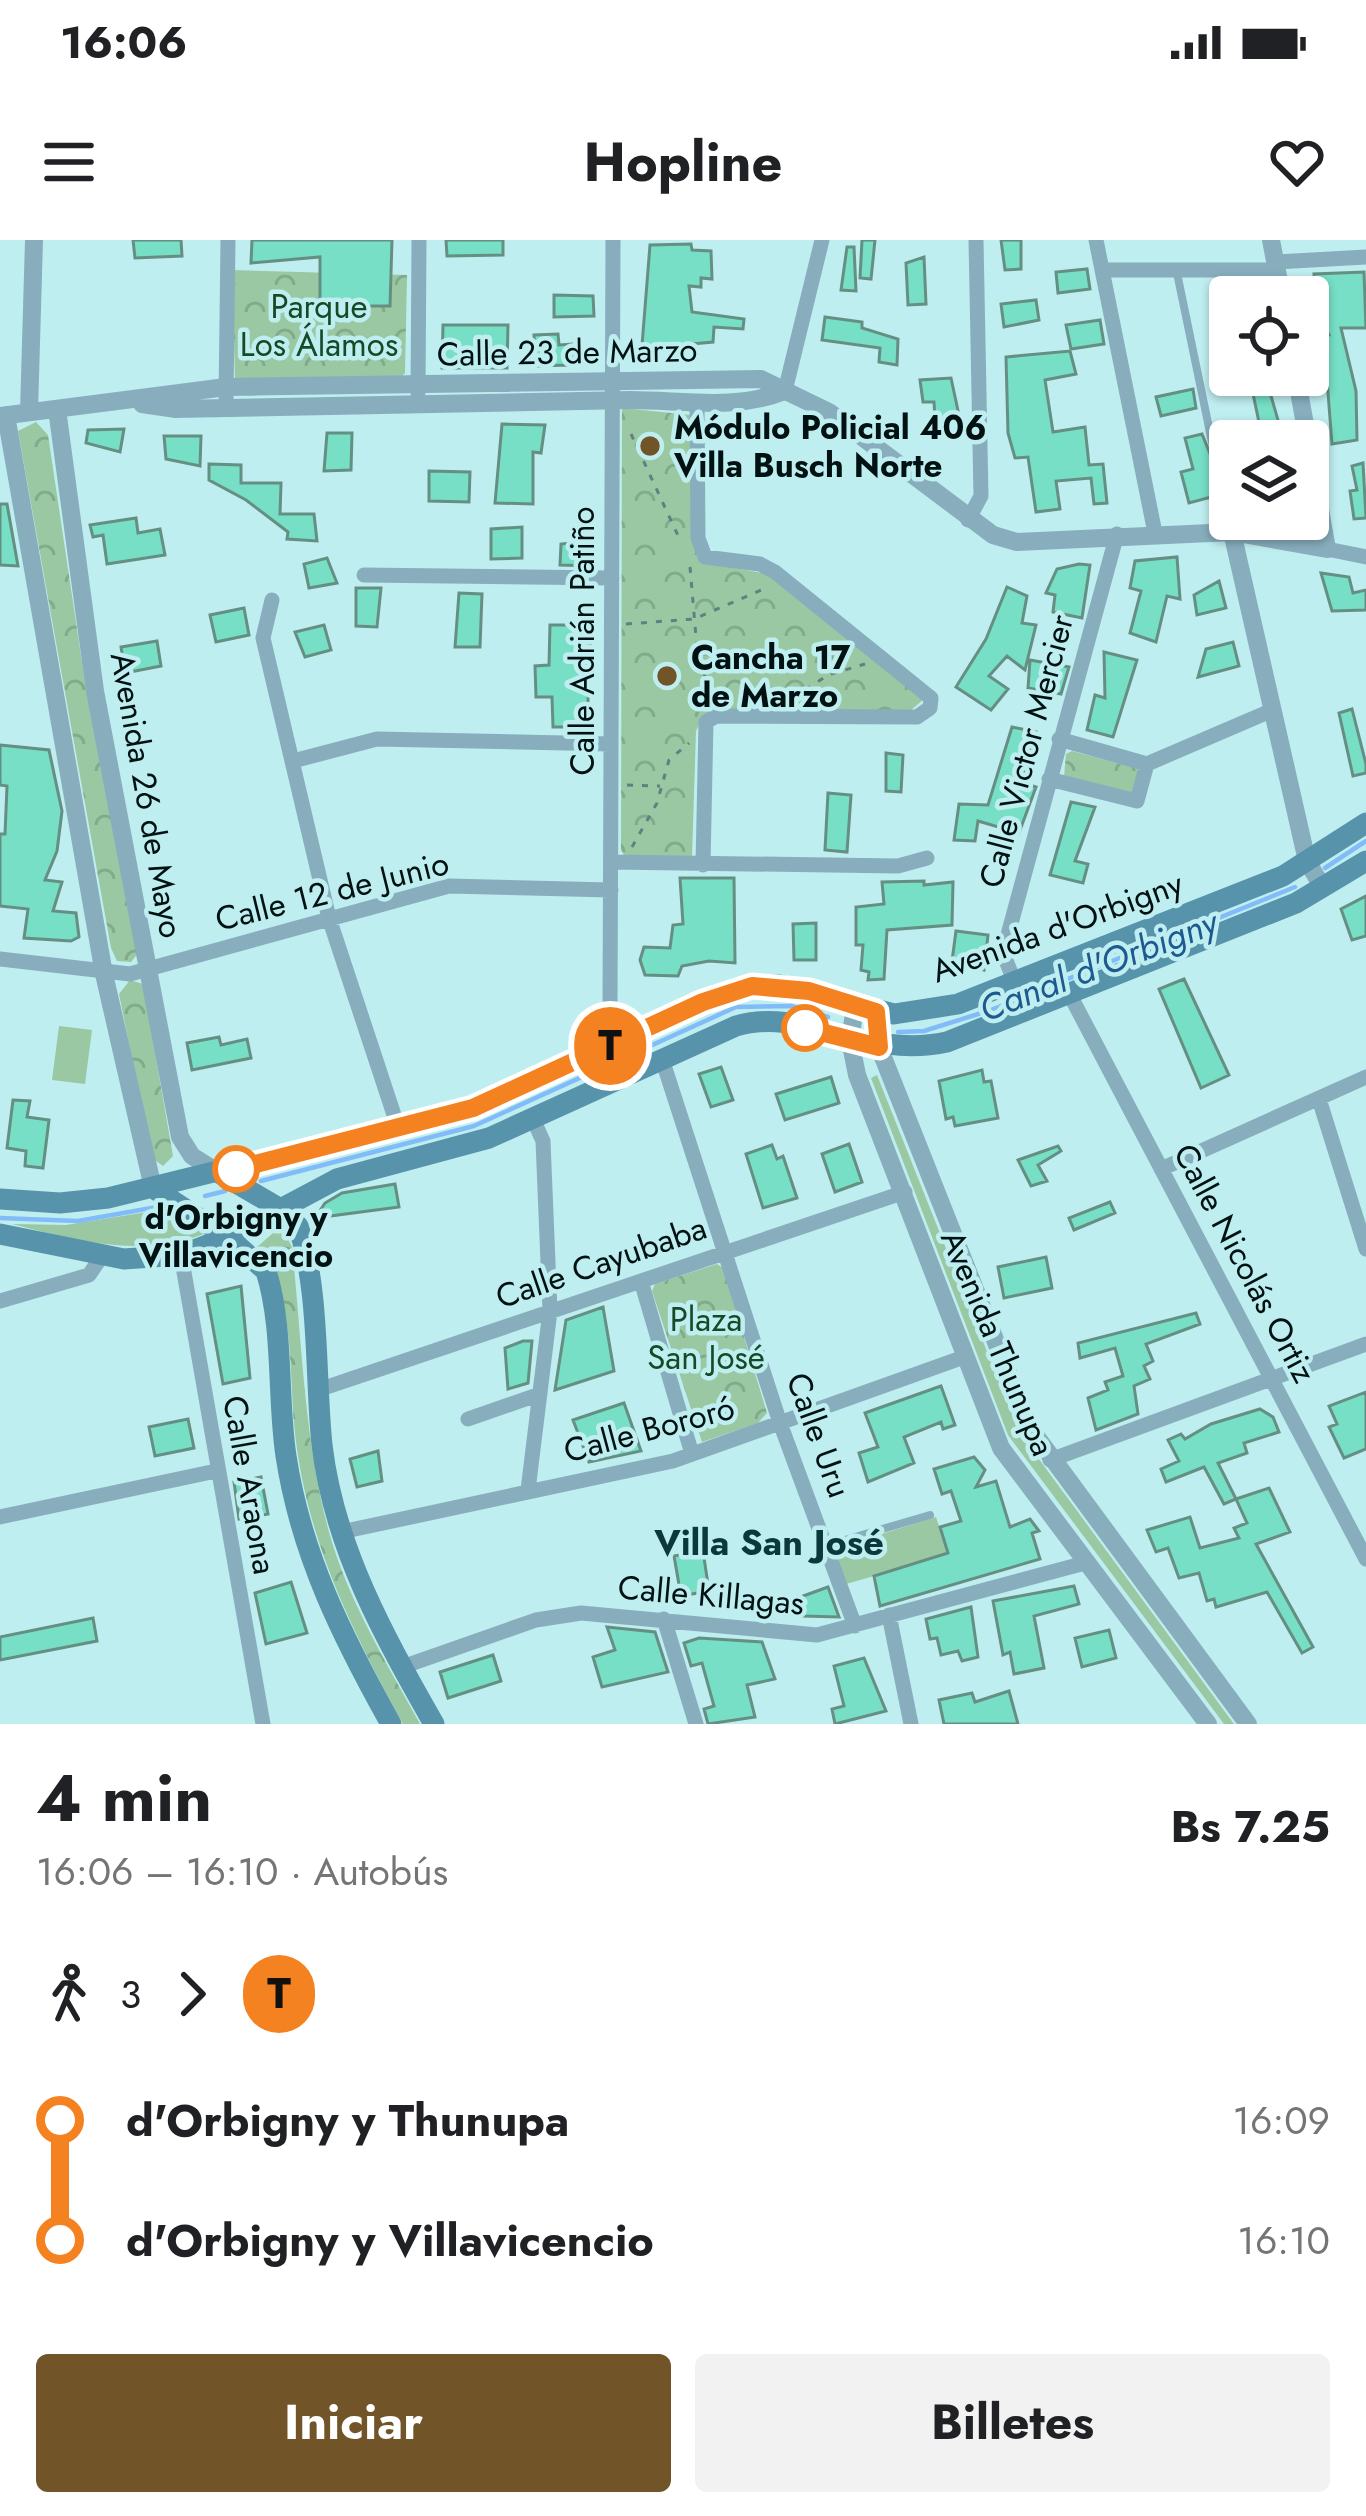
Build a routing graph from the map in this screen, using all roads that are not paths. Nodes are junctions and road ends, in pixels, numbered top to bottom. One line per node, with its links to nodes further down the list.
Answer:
1 (34, 240): 22 (street)
2 (228, 240): 14 (street)
3 (419, 240): 17 (street)
4 (613, 240): 15 (street, Calle Adrián Patiño)
5 (822, 240): 16 (street)
6 (976, 240): 25 (street)
7 (1096, 240): 12 (street)
8 (1271, 240): 10 (street)
9 (1366, 257): 10 (street)
10 (1277, 266): 11 (street); 13 (street)
11 (1177, 269): 12 (street); 24 (lane)
12 (1106, 270): 27 (street)
13 (1279, 276)
14 (226, 387): 17 (street, Calle 23 de Marzo); 18 (street, Calle 23 de Marzo); 20 (street)
15 (612, 391): 16 (street, Calle 23 de Marzo); 17 (street, Calle 23 de Marzo); 19 (street, Calle 23 de Marzo); 35 (street, Calle Adrián Patiño)
16 (785, 391): 19 (street, Calle 23 de Marzo); 25 (street, Calle 23 de Marzo)
17 (418, 394): 20 (street, Calle 23 de Marzo)
18 (132, 402): 20 (street, Calle 23 de Marzo); 21 (street, Calle 23 de Marzo)
19 (697, 405): 48 (street)
20 (226, 408)
21 (56, 409): 22 (street, Calle 23 de Marzo); 53 (street, Avenida 26 de Mayo)
22 (29, 412): 23 (street, Calle 23 de Marzo)
23 (3, 416): 54 (street)
24 (1209, 428)
25 (968, 520): 28 (street, Calle 23 de Marzo)
26 (1209, 532): 27 (street, Calle 23 de Marzo)
27 (1155, 533): 28 (street, Calle 23 de Marzo)
28 (1117, 534): 38 (street, Calle Victor Mercier)
29 (1234, 540): 37 (street)
30 (1277, 540): 32 (street, Calle 23 de Marzo)
31 (1325, 540): 32 (street)
32 (1327, 549): 33 (street, Calle 23 de Marzo)
33 (1366, 557)
34 (364, 575): 35 (street)
35 (612, 578): 39 (street, Calle Adrián Patiño)
36 (272, 600): 40 (street)
37 (1273, 710): 41 (street); 45 (street)
38 (1059, 739): 41 (street); 42 (street, Calle Victor Mercier)
39 (611, 744): 40 (street); 47 (street, Calle Adrián Patiño)
40 (293, 761): 51 (street)
41 (1147, 764): 42 (street)
42 (1049, 779): 55 (street, Calle Victor Mercier)
43 (1366, 823): 45 (main road, Avenida d'Orbigny)
44 (927, 858): 48 (street)
45 (1307, 861): 49 (street); 55 (main road, Avenida d'Orbigny)
46 (1366, 861): 49 (main road, Avenida d'Orbigny)
47 (611, 862): 48 (street); 50 (street, Calle Adrián Patiño)
48 (703, 865)
49 (1323, 888): 56 (main road, Avenida d'Orbigny)
50 (611, 890): 51 (street, Calle 12 de Junio); 58 (street, Calle Adrián Patiño)
51 (329, 918): 53 (street, Calle 12 de Junio); 65 (street)
52 (0, 959): 54 (street, Calle 12 de Junio)
53 (149, 971): 54 (street, Calle 12 de Junio); 67 (street, Avenida 26 de Mayo)
54 (104, 974): 68 (street)
55 (1015, 982): 57 (main road, Avenida d'Orbigny)
56 (1070, 995): 60 (main road, Avenida d'Orbigny); 66 (street, Calle Nicolás Ortiz)
57 (866, 1010): 58 (main road, Avenida d'Orbigny); 59 (street, Avenida Thunupa); 60 (street, Avenida Thunupa)
58 (623, 1039): 65 (main road, Avenida d'Orbigny)
59 (850, 1040): 60 (main road, Avenida d'Orbigny); 61 (main road, Avenida d'Orbigny); 69 (street, Avenida Thunupa)
60 (879, 1047): 89 (street, Avenida Thunupa)
61 (662, 1059): 64 (main road, Avenida d'Orbigny); 75 (street, Calle Uru)
62 (1366, 1077): 63 (street)
63 (1319, 1099): 66 (street); 74 (street)
64 (533, 1119): 71 (main road, Avenida d'Orbigny); 80 (street)
65 (399, 1130): 67 (main road, Avenida d'Orbigny)
66 (1161, 1169): 83 (street, Calle Nicolás Ortiz)
67 (219, 1173): 68 (main road, Avenida d'Orbigny); 71 (main road)
68 (153, 1188): 70 (main road, Avenida d'Orbigny); 73 (main road)
69 (904, 1192): 75 (street, Calle Cayubaba); 82 (street, Avenida Thunupa)
70 (0, 1199)
71 (279, 1208): 73 (main road, Avenida d'Orbigny); 84 (main road)
72 (0, 1234): 76 (main road, Avenida d'Orbigny)
73 (228, 1237): 77 (main road, Avenida d'Orbigny); 103 (main road)
74 (1366, 1249)
75 (727, 1252): 78 (street, Calle Cayubaba); 87 (street, Calle Uru)
76 (102, 1256): 77 (main road, Avenida d'Orbigny); 79 (street)
77 (181, 1256): 90 (street, Calle Araona)
78 (641, 1280): 80 (street, Calle Cayubaba); 88 (street)
79 (0, 1301)
80 (550, 1311): 84 (street, Calle Cayubaba); 85 (street)
81 (1366, 1344): 83 (street)
82 (964, 1357): 87 (street, Calle Bororó); 97 (street, Avenida Thunupa)
83 (1271, 1378): 89 (street); 96 (street, Calle Nicolás Ortiz)
84 (317, 1390): 94 (main road)
85 (540, 1394): 86 (street); 91 (street)
86 (468, 1419)
87 (781, 1423): 88 (street, Calle Bororó); 95 (street, Calle Uru)
88 (692, 1454): 91 (street, Calle Bororó)
89 (1050, 1460): 108 (street, Avenida Thunupa)
90 (216, 1471): 93 (street); 102 (street, Calle Araona)
91 (527, 1490): 94 (street, Calle Bororó)
92 (930, 1515): 95 (lane)
93 (0, 1517)
94 (341, 1532): 101 (main road)
95 (828, 1545): 100 (street, Calle Uru)
96 (1366, 1559)
97 (1085, 1563): 98 (street, Calle Killagas); 107 (street, Avenida Thunupa)
98 (889, 1616): 100 (street, Calle Killagas); 106 (street)
99 (664, 1619): 100 (street, Calle Killagas); 101 (street, Calle Killagas); 105 (street)
100 (855, 1626)
101 (402, 1667): 104 (main road)
102 (263, 1724)
103 (392, 1724)
104 (434, 1724)
105 (696, 1724)
106 (911, 1724)
107 (1208, 1724)
108 (1248, 1724)

